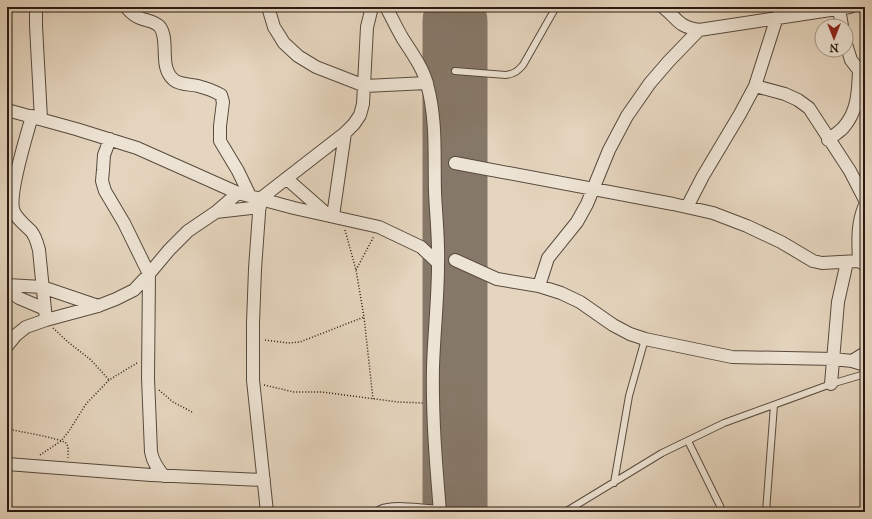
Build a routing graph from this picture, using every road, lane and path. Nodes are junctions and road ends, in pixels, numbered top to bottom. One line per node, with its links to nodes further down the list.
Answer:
1 (36, 7): 19 (street)
2 (126, 7): 28 (street)
3 (268, 7): 16 (street)
4 (372, 7): 16 (street)
5 (386, 7): 15 (street)
6 (556, 7): 13 (lane)
7 (663, 7): 11 (street)
8 (844, 8): 9 (street); 10 (street)
9 (777, 17): 11 (street); 17 (street)
10 (843, 18)
11 (700, 30): 25 (street)
12 (850, 58): 14 (street)
13 (455, 71)
14 (862, 74): 22 (street)
15 (427, 83): 16 (street); 36 (street)
16 (365, 86): 20 (street)
17 (755, 86): 22 (street); 30 (street)
18 (7, 110): 19 (street)
19 (36, 118): 21 (street); 41 (street)
20 (345, 133): 24 (street); 32 (street)
21 (110, 140): 26 (street); 38 (street)
22 (828, 140): 27 (street)
23 (455, 163): 25 (street)
24 (287, 179): 28 (street); 32 (street)
25 (593, 190): 30 (street); 40 (street)
26 (238, 193): 28 (street); 31 (street)
27 (865, 200)
28 (257, 201): 31 (street); 32 (street); 46 (street)
29 (865, 205): 35 (street)
30 (687, 207): 35 (street)
31 (216, 212): 38 (street)
32 (335, 217): 33 (street); 37 (path)
33 (379, 227): 36 (street); 37 (path)
34 (455, 260): 40 (street)
35 (857, 262): 51 (street)
36 (438, 263): 60 (street)
37 (356, 270): 45 (path)
38 (149, 274): 43 (street); 50 (street)
39 (7, 285): 41 (street)
40 (539, 286): 47 (street)
41 (42, 287): 43 (street); 44 (street)
42 (7, 290): 44 (street)
43 (98, 306): 44 (street)
44 (45, 315): 48 (street); 56 (path)
45 (364, 317): 46 (path); 59 (path)
46 (253, 339): 57 (street)
47 (645, 339): 51 (street); 71 (lane)
48 (7, 346)
49 (865, 353): 52 (street)
50 (148, 357): 55 (street); 56 (path)
51 (834, 359): 52 (street); 58 (street)
52 (852, 361): 53 (street)
53 (865, 365)
54 (865, 374): 58 (lane)
55 (148, 378): 62 (path); 69 (street)
56 (109, 380): 64 (path)
57 (253, 380): 59 (path); 70 (street)
58 (831, 384): 61 (lane)
59 (373, 400): 60 (path)
60 (433, 403): 73 (street)
61 (774, 405): 65 (lane); 76 (lane)
62 (192, 412)
63 (7, 429): 64 (path)
64 (62, 441): 67 (path); 68 (path)
65 (688, 441): 71 (lane); 75 (lane)
66 (7, 464): 67 (street)
67 (26, 465): 68 (street)
68 (68, 469): 69 (street)
69 (164, 476): 70 (street)
70 (264, 480): 72 (street)
71 (614, 482): 74 (lane)
72 (267, 512)
73 (381, 512)
74 (565, 512)
75 (723, 512)
76 (766, 512)

